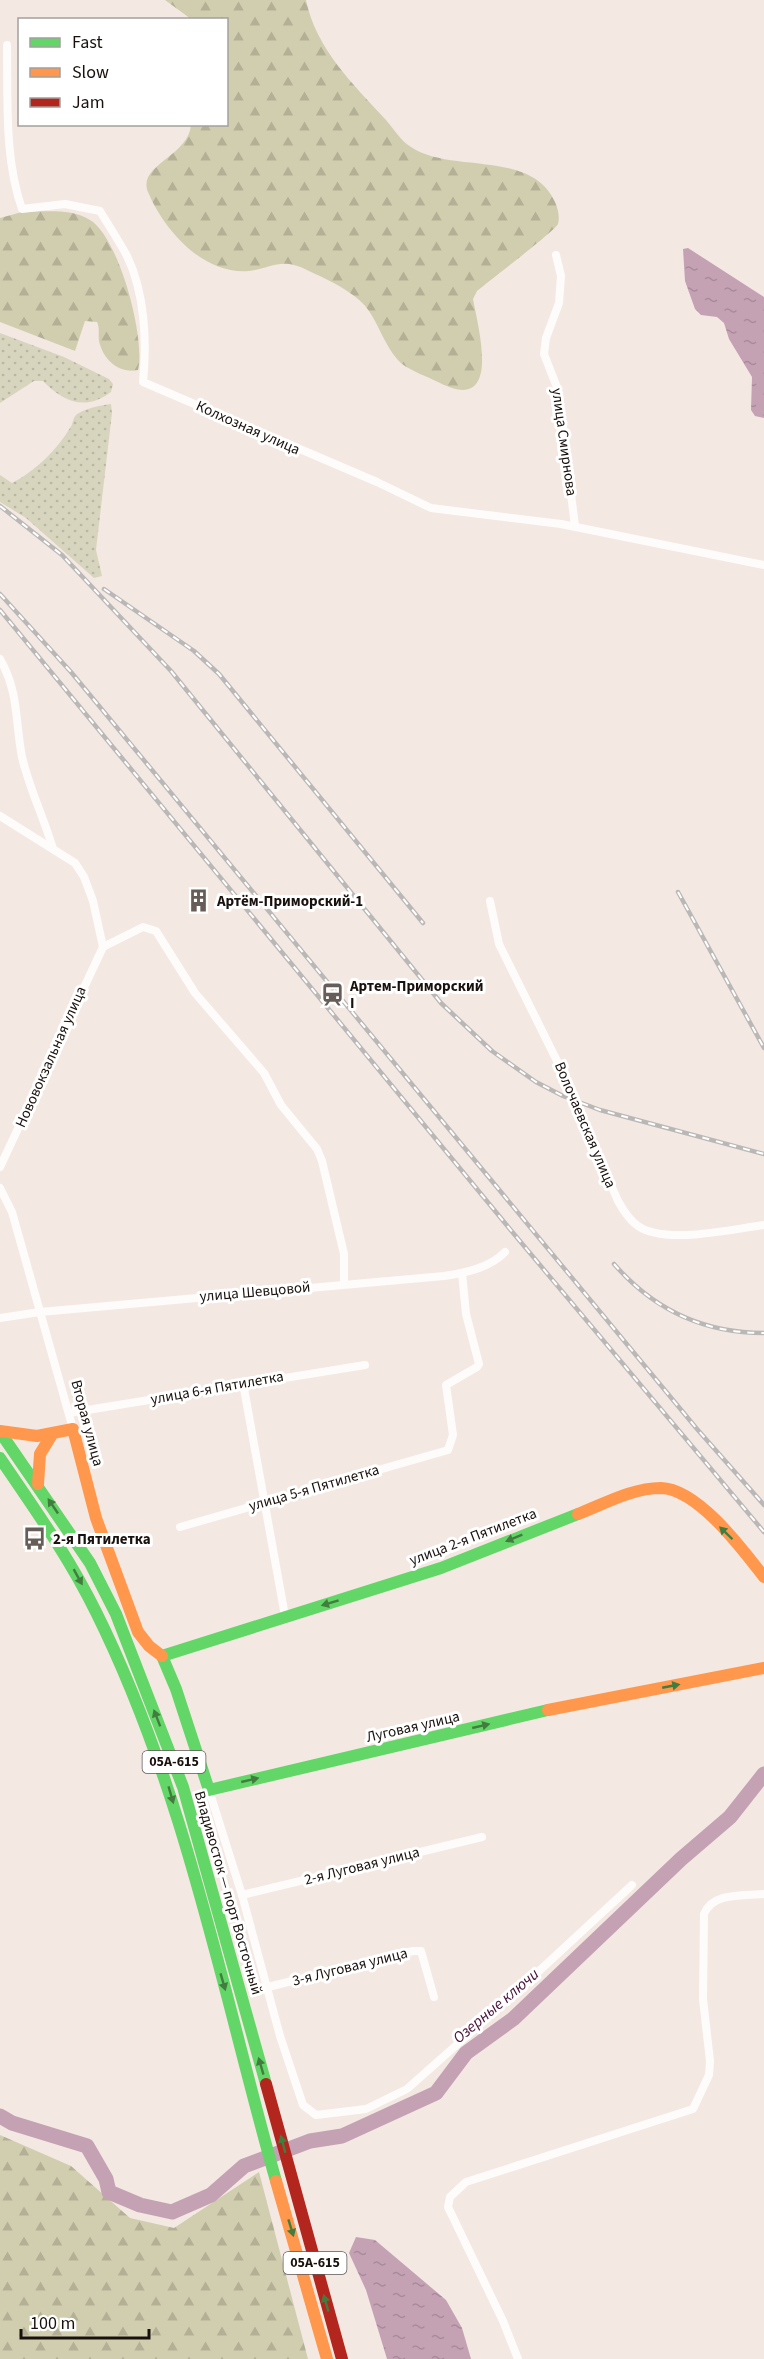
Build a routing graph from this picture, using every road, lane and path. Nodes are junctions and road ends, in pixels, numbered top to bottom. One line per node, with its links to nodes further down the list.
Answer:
1 (7, 45): 3 (street, Колхозная улица)
2 (556, 255): 3 (street, улица Смирнова)
3 (575, 526): 4 (street, Колхозная улица)
4 (764, 565)
5 (0, 658): 7 (street)
6 (0, 816): 7 (street)
7 (53, 849): 9 (street)
8 (490, 901): 12 (street, Волочаевская улица)
9 (103, 946): 10 (street, Нововокзальная улица); 15 (street)
10 (0, 1167)
11 (0, 1188): 16 (street, Вторая улица)
12 (764, 1225)
13 (505, 1252): 14 (street, улица Шевцовой)
14 (462, 1273): 15 (street, улица Шевцовой); 26 (street, улица 5-я Пятилетка)
15 (344, 1284): 16 (street, улица Шевцовой)
16 (40, 1312): 17 (street, улица Шевцовой); 20 (street, Вторая улица)
17 (0, 1318)
18 (365, 1365): 19 (street, улица 6-я Пятилетка)
19 (243, 1383): 20 (street, улица 6-я Пятилетка); 26 (street)
20 (69, 1413): 21 (street, Вторая улица)
21 (73, 1429): 23 (main road); 30 (main road, Вторая улица)
22 (0, 1431): 23 (main road); 25 (main road, Владивосток — порт Восточный / 05А-615)
23 (51, 1436): 25 (main road)
24 (0, 1458): 39 (main road, Владивосток — порт Восточный / 05А-615, one-way to 39)
25 (38, 1484): 40 (main road, Владивосток — порт Восточный / 05А-615, one-way to 25)
26 (263, 1503): 27 (street, улица 5-я Пятилетка); 29 (street)
27 (180, 1527)
28 (764, 1577): 29 (main road, улица 2-я Пятилетка, one-way to 29)
29 (285, 1616): 30 (main road, улица 2-я Пятилетка)
30 (162, 1656): 32 (main road)
31 (764, 1668): 32 (main road, Луговая улица, one-way to 31)
32 (209, 1790): 36 (street)
33 (482, 1837): 36 (street, 2-я Луговая улица)
34 (632, 1885): 37 (street)
35 (764, 1894): 41 (street)
36 (242, 1895): 37 (street)
37 (268, 1987): 38 (street, 3-я Луговая улица)
38 (434, 1997)
39 (327, 2359)
40 (342, 2359)
41 (518, 2359)

